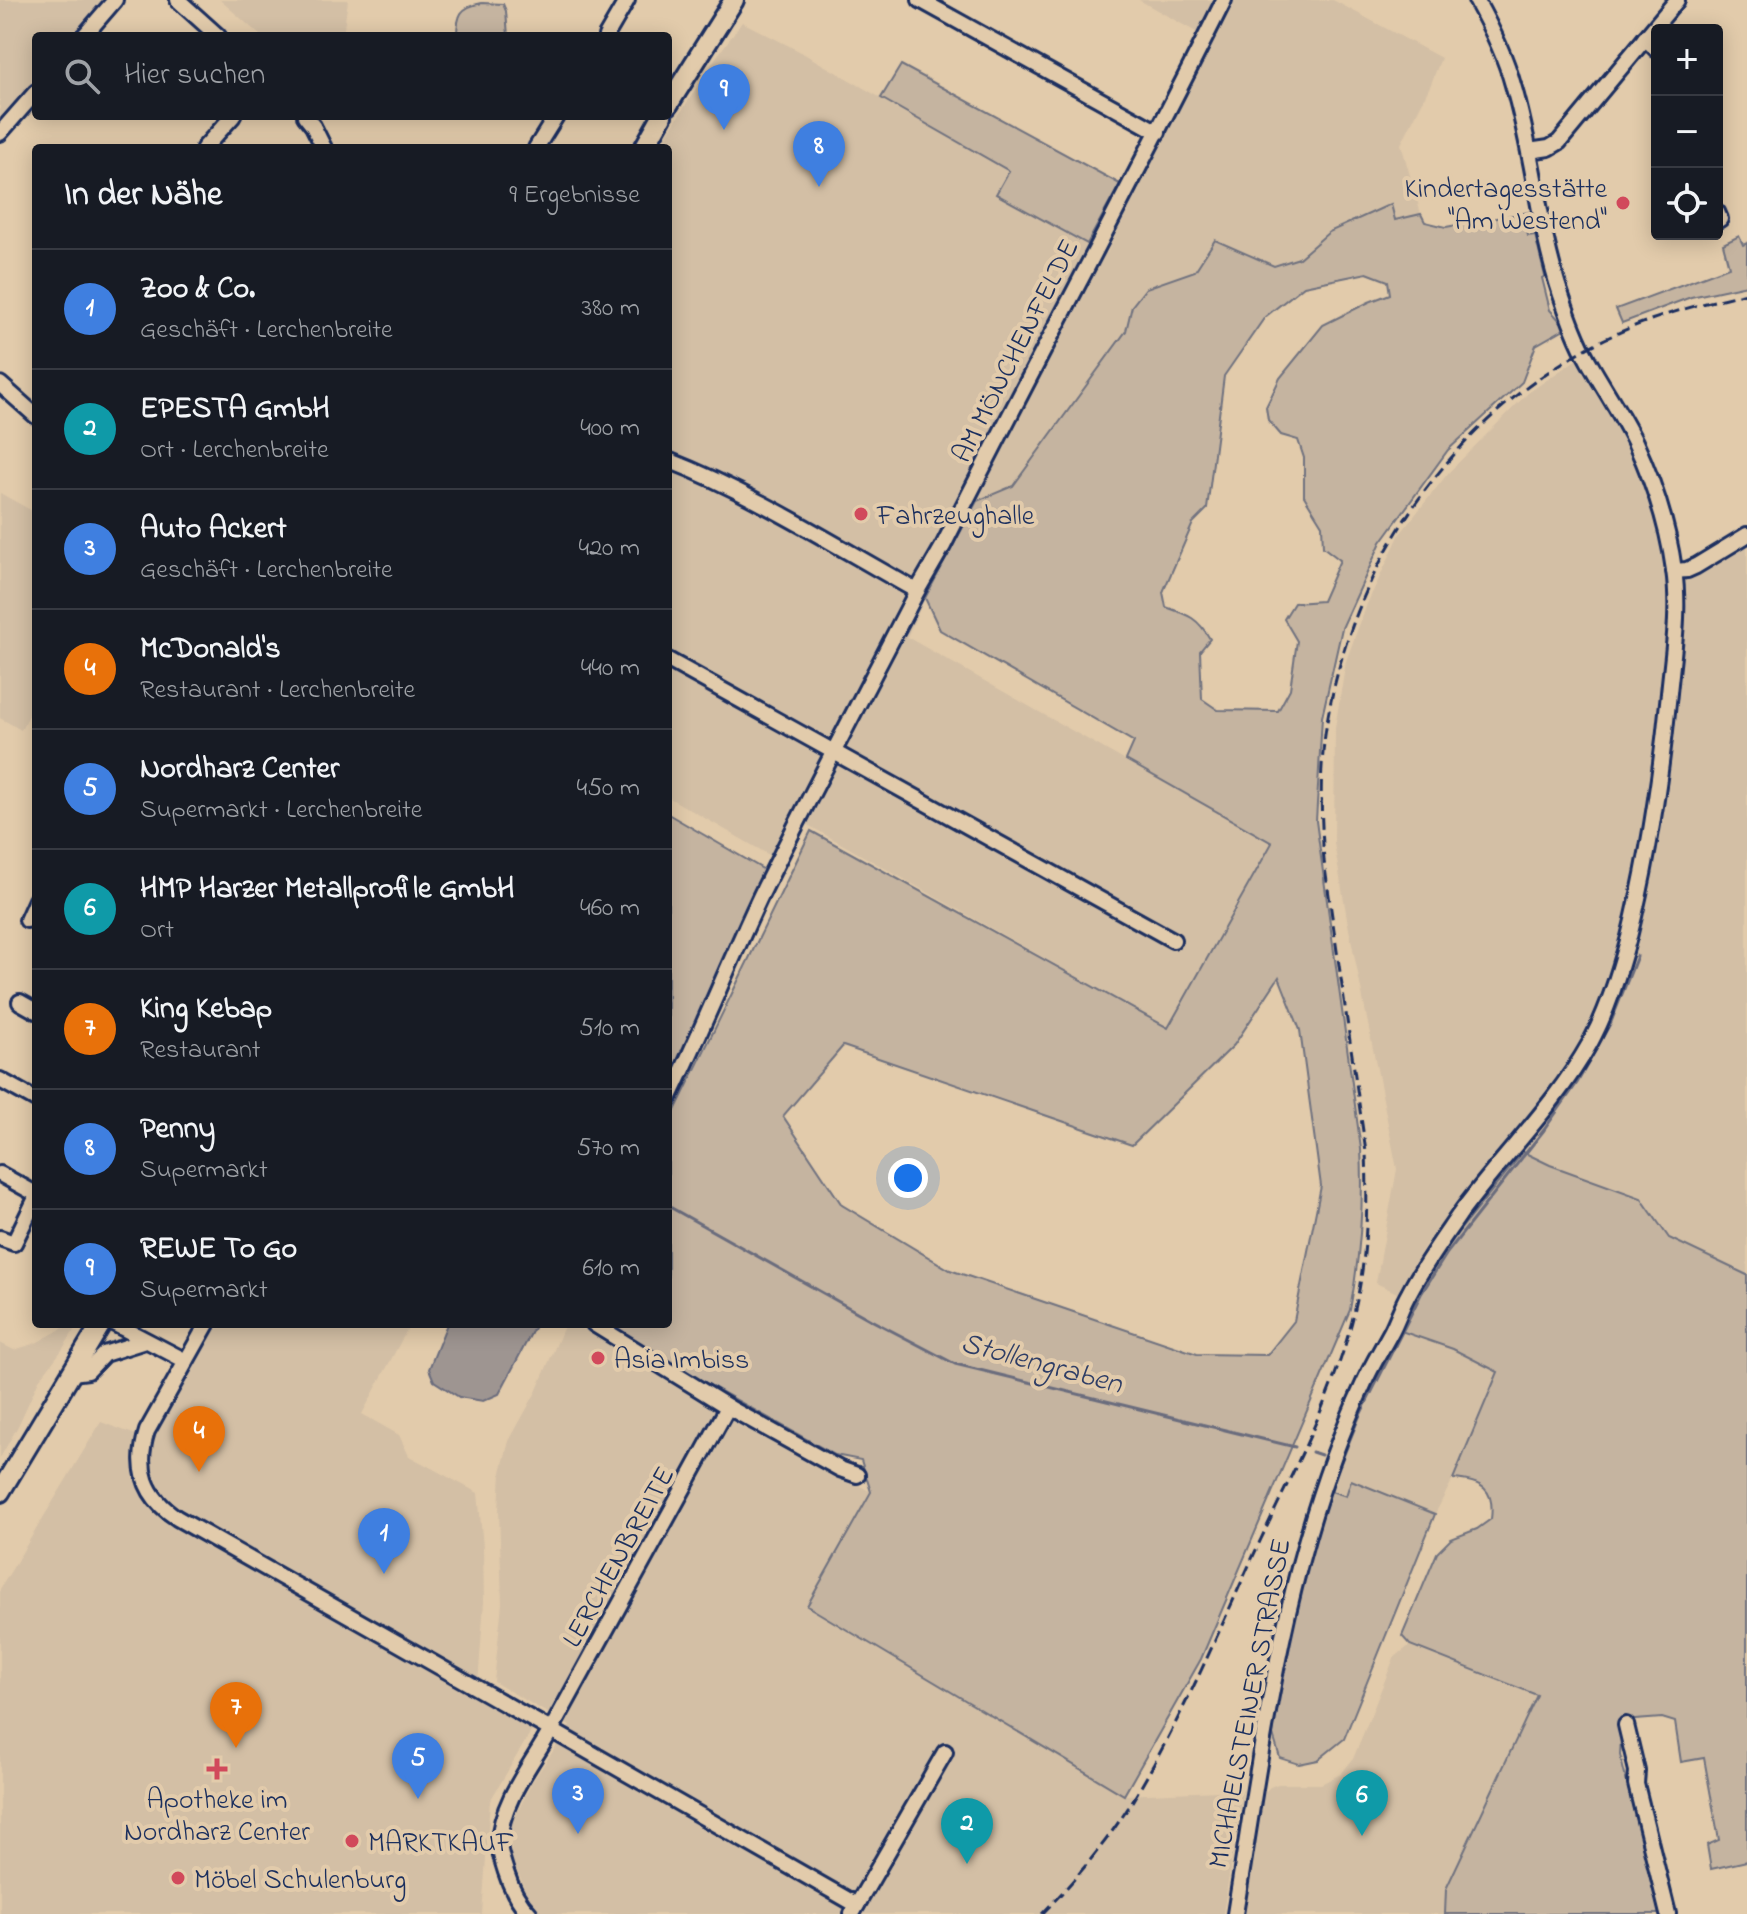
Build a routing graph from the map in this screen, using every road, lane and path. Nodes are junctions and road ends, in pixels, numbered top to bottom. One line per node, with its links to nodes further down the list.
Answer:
1 (115, 0): 9 (street)
2 (178, 0): 10 (street)
3 (627, 0): 11 (street)
4 (734, 0): 15 (main road)
5 (920, 0): 20 (street)
6 (1224, 0): 20 (street, AM MÖNCHENFELDE)
7 (1476, 0): 26 (street, MICHAELSTEINER STRASSE)
8 (1677, 0): 12 (street)
9 (87, 32)
10 (214, 32)
11 (608, 32)
12 (1645, 38): 13 (street); 26 (street)
13 (1651, 44)
14 (32, 97): 21 (street)
15 (672, 99)
16 (229, 120): 22 (street)
17 (308, 120): 23 (street)
18 (554, 120): 24 (street)
19 (660, 120): 25 (main road)
20 (1158, 132): 32 (street, AM MÖNCHENFELDE)
21 (0, 133)
22 (208, 144)
23 (322, 144)
24 (538, 144)
25 (646, 144)
26 (1529, 151): 31 (street, MICHAELSTEINER STRASSE)
27 (0, 384): 28 (street)
28 (32, 412)
29 (672, 462): 32 (street)
30 (1747, 535): 31 (street)
31 (1674, 571): 62 (street, MICHAELSTEINER STRASSE)
32 (917, 591): 34 (street, AM MÖNCHENFELDE)
33 (672, 662): 34 (street)
34 (834, 751): 37 (street); 41 (street, AM MÖNCHENFELDE)
35 (32, 909): 36 (street)
36 (27, 920)
37 (1173, 940)
38 (20, 1002): 39 (street)
39 (32, 1009)
40 (0, 1080): 42 (street)
41 (672, 1092)
42 (32, 1098)
43 (0, 1174): 44 (street)
44 (32, 1194)
45 (32, 1205): 46 (street)
46 (0, 1238)
47 (99, 1328): 53 (main road)
48 (122, 1328): 51 (street)
49 (205, 1328): 52 (street)
50 (600, 1328): 54 (street)
51 (145, 1341): 52 (street); 53 (street)
52 (186, 1361): 58 (street)
53 (72, 1373): 56 (main road)
54 (728, 1407): 55 (street); 58 (street, LERCHENBREITE)
55 (857, 1475)
56 (0, 1492)
57 (1626, 1725): 63 (street)
58 (551, 1730): 60 (street); 61 (street, LERCHENBREITE)
59 (945, 1752): 60 (street)
60 (855, 1909)
61 (530, 1914)
62 (1235, 1914)
63 (1668, 1914)

